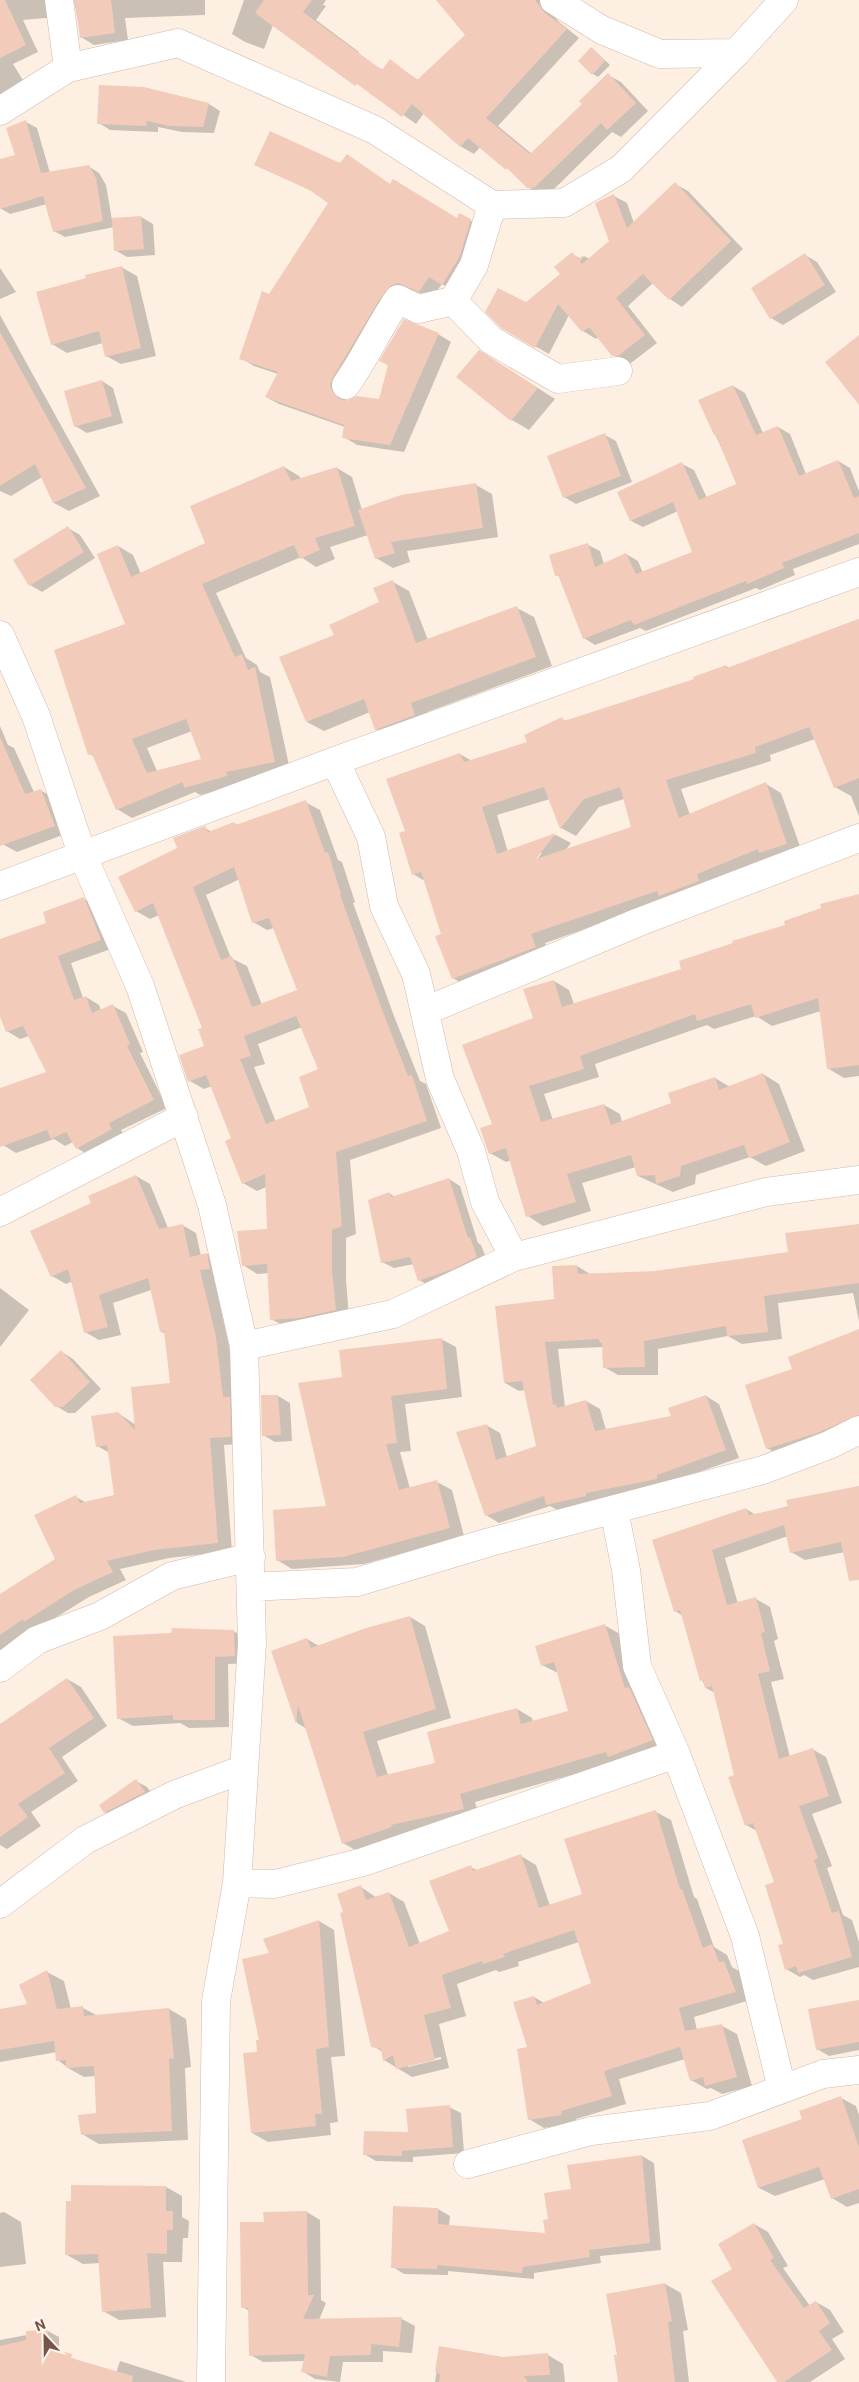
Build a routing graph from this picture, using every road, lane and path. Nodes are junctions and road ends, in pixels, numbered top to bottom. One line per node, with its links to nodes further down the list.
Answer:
1 (59, 0): 5 (street)
2 (554, 0): 4 (street)
3 (784, 0): 4 (street)
4 (736, 53): 7 (street)
5 (68, 68): 6 (street); 7 (street)
6 (0, 112)
7 (492, 205): 8 (street)
8 (453, 301): 9 (street); 10 (street)
9 (618, 371)
10 (346, 386)
11 (859, 572): 13 (street)
12 (0, 635): 15 (street)
13 (336, 761): 15 (street); 17 (street)
14 (859, 838): 17 (street)
15 (82, 854): 16 (street); 18 (street)
16 (0, 886)
17 (425, 1011): 21 (street)
18 (184, 1117): 20 (street); 22 (street)
19 (859, 1180): 21 (street)
20 (0, 1212)
21 (514, 1257): 22 (street)
22 (244, 1346): 25 (street)
23 (859, 1430): 24 (street)
24 (614, 1510): 26 (street); 28 (street)
25 (251, 1557): 26 (street); 27 (street)
26 (251, 1587): 29 (street)
27 (0, 1668)
28 (676, 1754): 30 (street); 33 (street)
29 (244, 1769): 30 (street); 31 (street)
30 (237, 1883): 35 (street)
31 (0, 1904)
32 (859, 2070): 33 (street)
33 (782, 2089): 34 (street)
34 (468, 2164)
35 (211, 2382)

